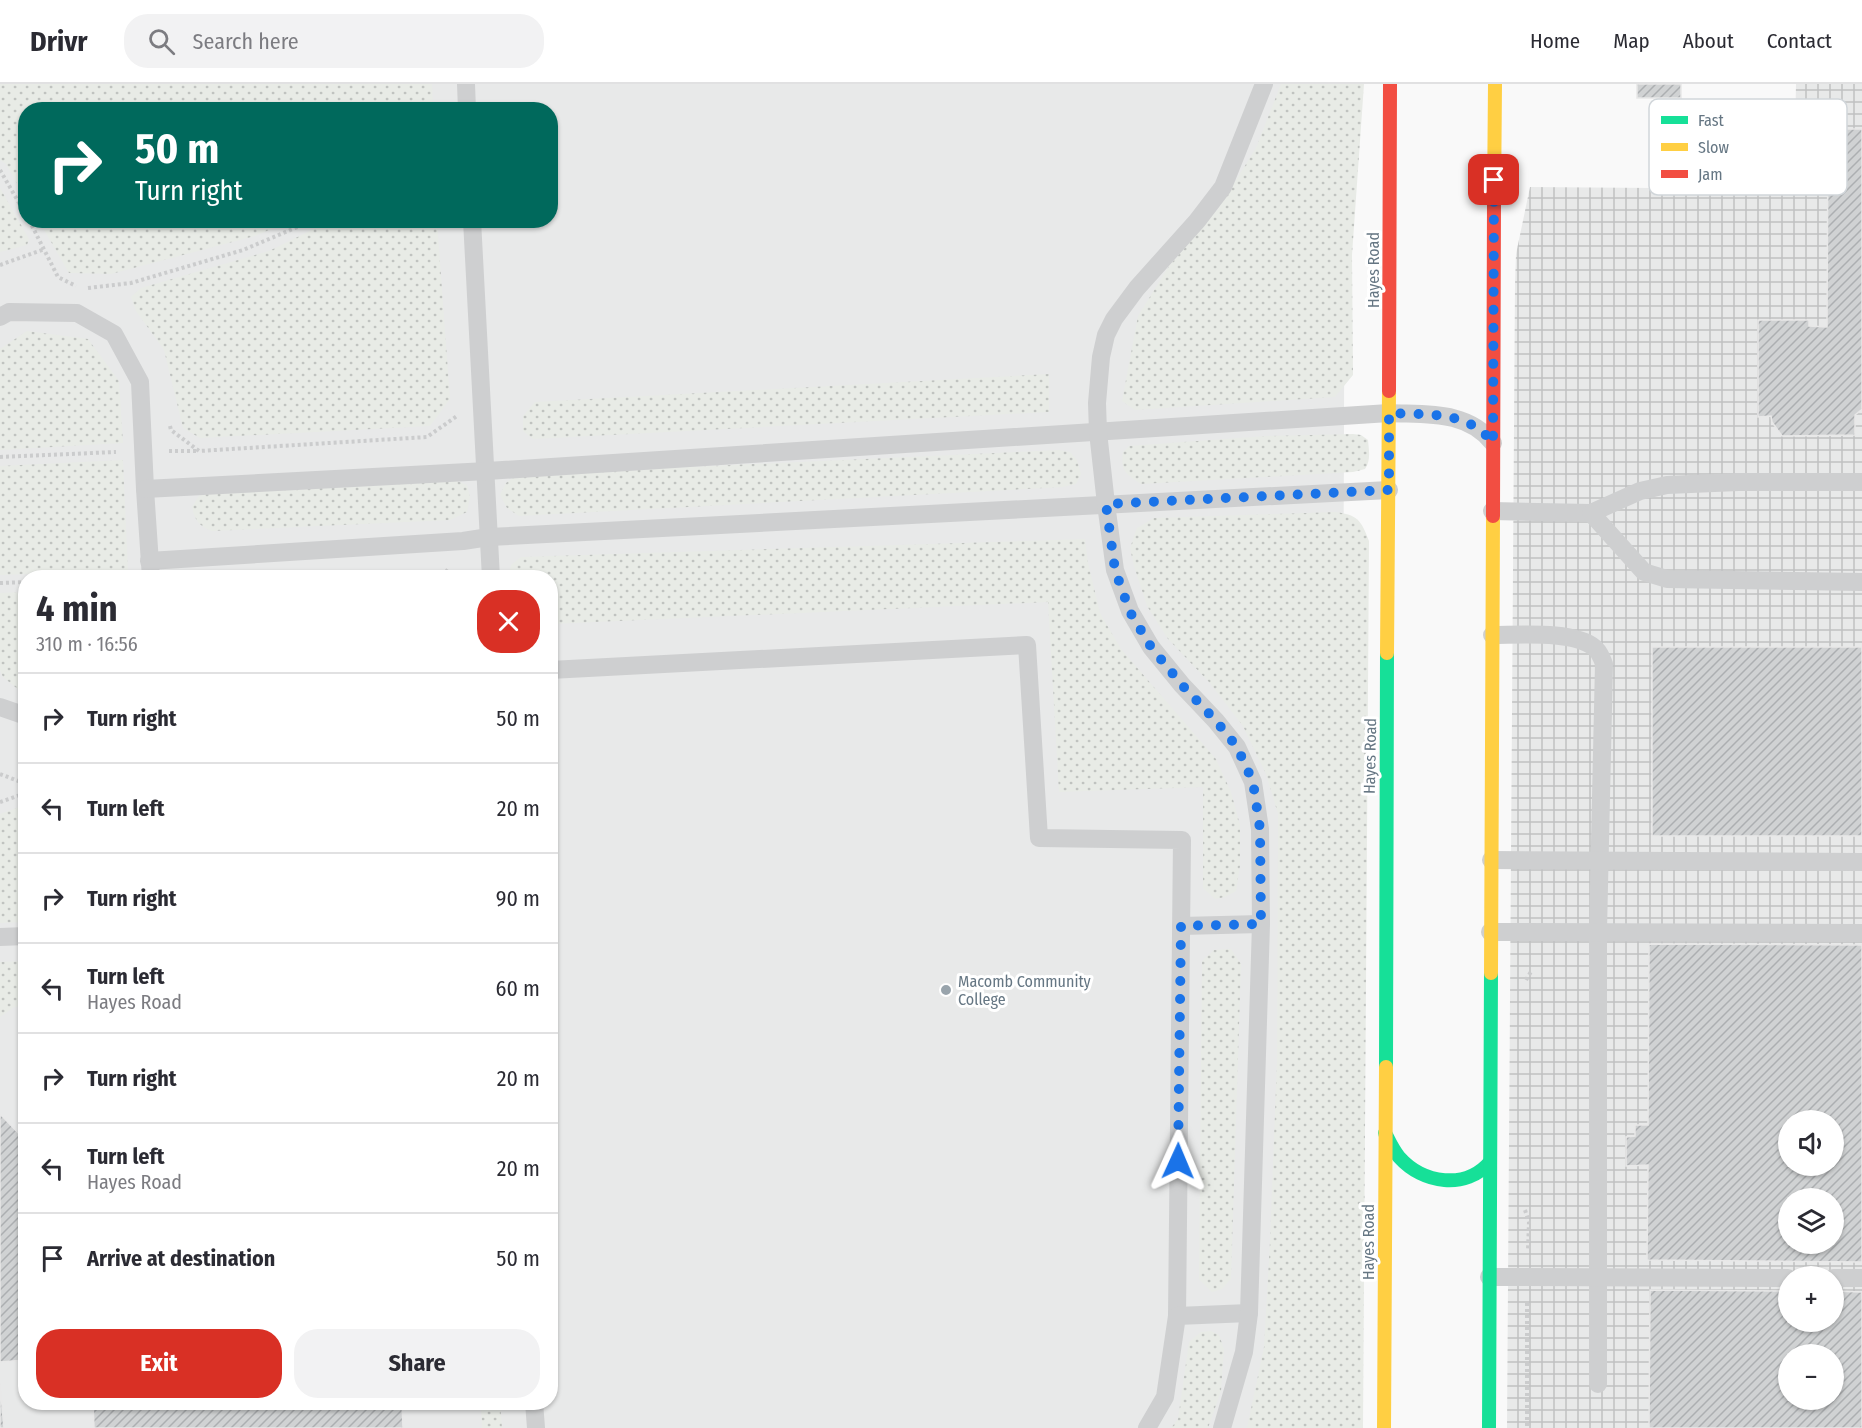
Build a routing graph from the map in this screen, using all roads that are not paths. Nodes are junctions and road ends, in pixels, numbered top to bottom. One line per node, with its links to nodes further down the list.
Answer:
1 (466, 84): 5 (lane)
2 (1264, 84): 9 (lane)
3 (1390, 84): 8 (street, Hayes Road)
4 (1495, 84): 10 (street)
5 (467, 102)
6 (472, 228): 11 (lane)
7 (0, 316): 13 (lane)
8 (1389, 413): 9 (lane); 10 (lane); 14 (street, Hayes Road)
9 (1098, 432): 11 (lane); 15 (lane)
10 (1493, 443): 16 (street)
11 (487, 471): 13 (lane); 18 (lane)
12 (1862, 482): 17 (lane)
13 (145, 489): 19 (lane)
14 (1389, 490): 15 (lane); 36 (street, Hayes Road)
15 (1106, 504): 18 (lane); 29 (lane)
16 (1492, 512): 17 (lane); 22 (street)
17 (1591, 513): 21 (lane)
18 (489, 537): 19 (lane); 20 (lane)
19 (150, 569)
20 (491, 570)
21 (1862, 582)
22 (1492, 635): 26 (street); 27 (lane)
23 (558, 670): 30 (lane)
24 (0, 707): 25 (lane)
25 (18, 713)
26 (1491, 860): 27 (lane); 32 (street)
27 (1599, 860): 28 (lane); 31 (lane)
28 (1862, 862)
29 (1261, 924): 30 (lane); 43 (lane)
30 (1181, 926): 44 (lane)
31 (1598, 931): 32 (lane); 33 (lane); 39 (lane)
32 (1490, 932): 37 (street)
33 (1862, 933)
34 (18, 936): 35 (lane)
35 (0, 937)
36 (1385, 1133): 37 (street); 50 (street, Hayes Road)
37 (1490, 1162): 38 (street)
38 (1489, 1277): 39 (lane); 51 (street)
39 (1599, 1278): 40 (lane); 45 (lane)
40 (1778, 1278)
41 (1844, 1278): 42 (lane)
42 (1862, 1278)
43 (1249, 1313): 44 (lane); 49 (lane)
44 (1177, 1316): 48 (lane)
45 (1598, 1384)
46 (535, 1410): 47 (lane)
47 (536, 1428)
48 (1147, 1428)
49 (1222, 1428)
50 (1384, 1428)
51 (1489, 1428)

